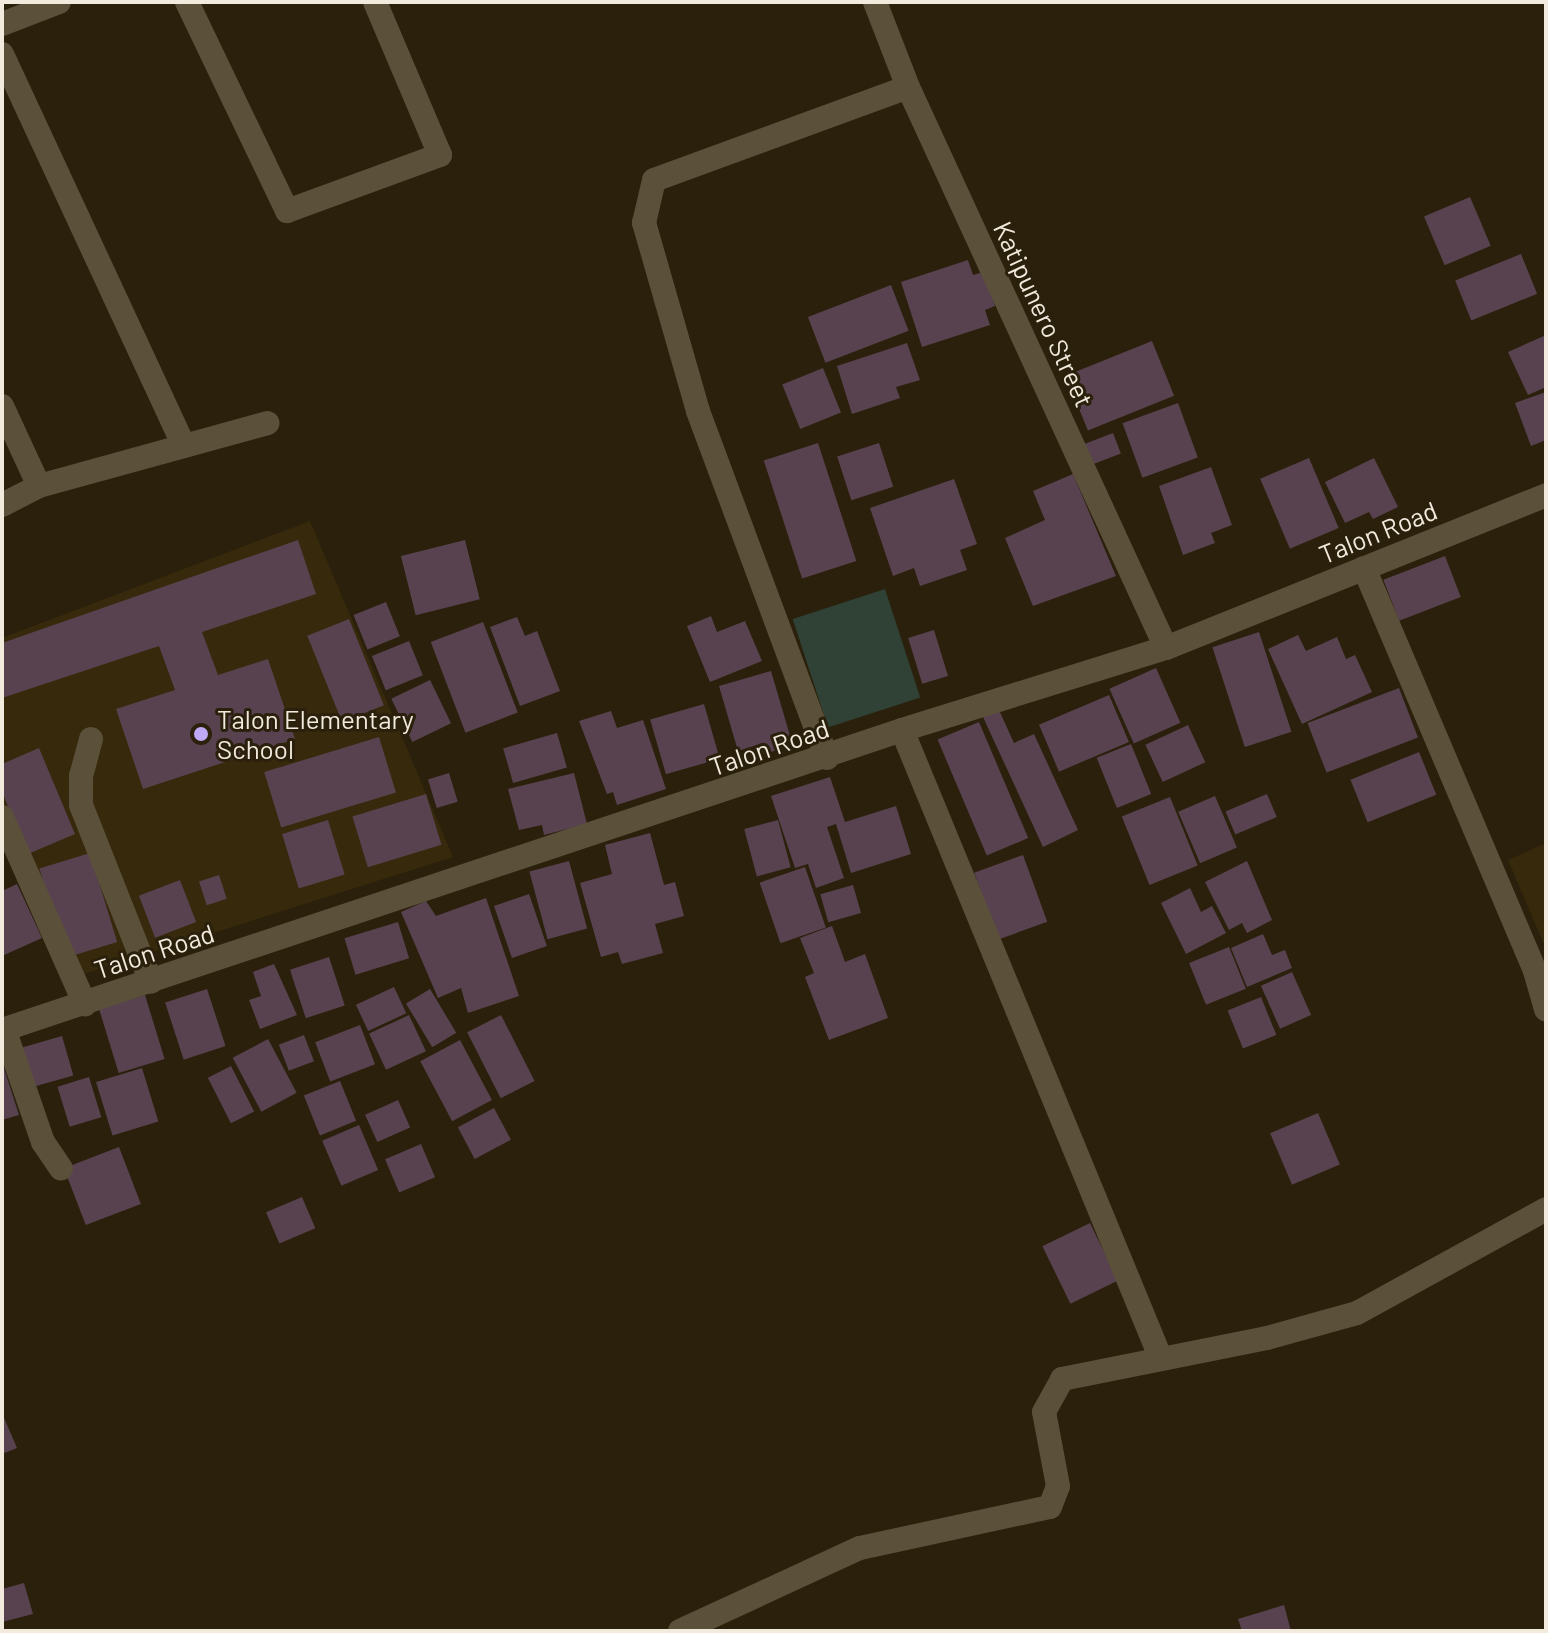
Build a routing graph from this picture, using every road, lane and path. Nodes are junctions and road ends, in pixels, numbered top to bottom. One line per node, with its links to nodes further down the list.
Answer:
1 (59, 2): 5 (street)
2 (187, 2): 3 (street)
3 (375, 2)
4 (875, 2): 7 (street, Katipunero Street)
5 (2, 24)
6 (2, 54): 10 (street)
7 (908, 87): 15 (street, Katipunero Street); 18 (street)
8 (2, 406): 11 (street)
9 (267, 423): 10 (street)
10 (184, 446): 11 (street)
11 (39, 486): 13 (street)
12 (1546, 495): 14 (street, Talon Road)
13 (2, 505)
14 (1364, 568): 15 (street, Talon Road); 22 (street)
15 (1166, 648): 16 (street, Talon Road)
16 (902, 730): 18 (street, Talon Road); 26 (street)
17 (91, 739): 20 (street)
18 (827, 758): 20 (street, Talon Road)
19 (2, 817): 21 (street)
20 (151, 982): 21 (street, Talon Road)
21 (85, 1004): 23 (street, Talon Road)
22 (1546, 1009)
23 (3, 1029): 24 (street)
24 (61, 1169)
25 (1546, 1209): 26 (street)
26 (1161, 1359): 27 (street)
27 (680, 1631)

